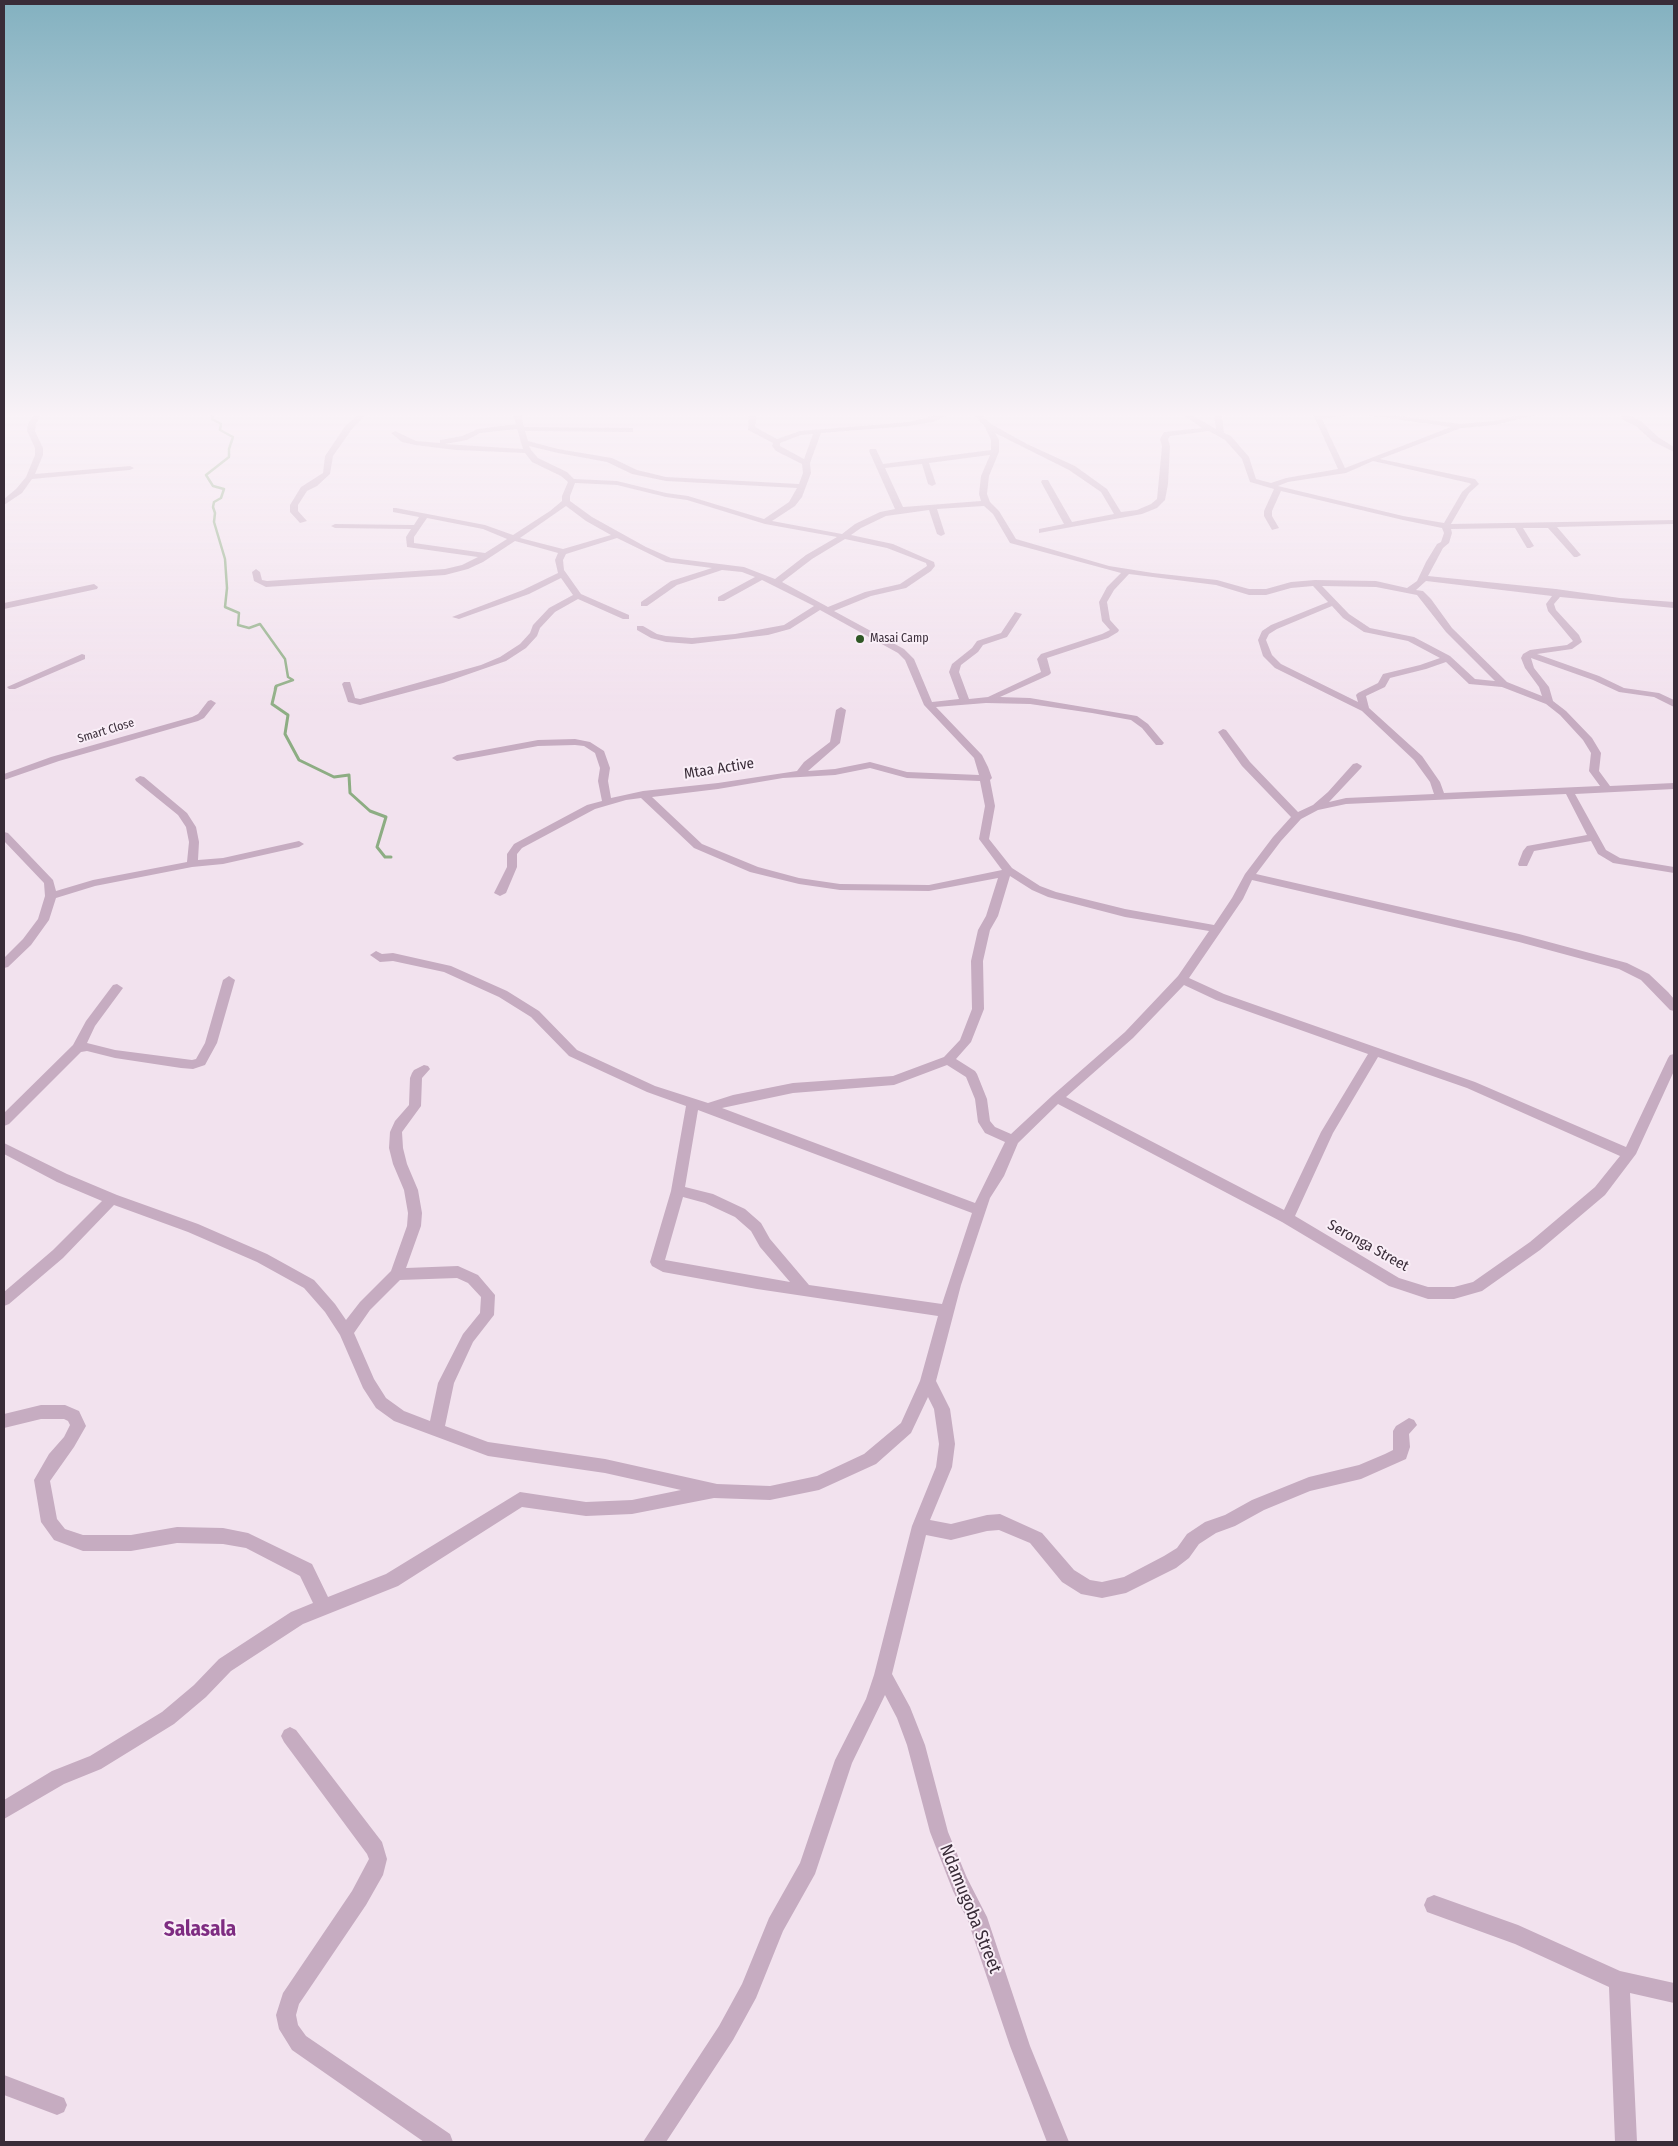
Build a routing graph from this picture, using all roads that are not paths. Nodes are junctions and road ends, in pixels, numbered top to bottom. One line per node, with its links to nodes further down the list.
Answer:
1 (296, 514): 17 (street)
2 (415, 514): 16 (street)
3 (552, 514): 31 (street)
4 (582, 514): 29 (street)
5 (740, 514): 18 (street)
6 (777, 514): 18 (street)
7 (883, 514): 30 (street)
8 (934, 514): 28 (street)
9 (997, 514): 38 (street)
10 (1063, 514): 20 (street)
11 (1125, 514): 15 (street)
12 (1268, 514): 26 (street)
13 (1387, 514): 22 (street)
14 (1453, 514): 22 (street)
15 (1119, 515): 20 (street)
16 (424, 516): 25 (street); 31 (street)
17 (303, 521)
18 (765, 522): 30 (street)
19 (1674, 522): 24 (street)
20 (1069, 525): 27 (street)
21 (335, 526): 25 (street)
22 (1446, 526): 23 (street); 41 (street)
23 (1518, 526): 24 (street); 32 (street)
24 (1552, 526): 35 (street)
25 (416, 527): 34 (street)
26 (1275, 528)
27 (1042, 531)
28 (941, 534)
29 (618, 535): 33 (street); 36 (street)
30 (843, 536): 42 (street); 53 (street)
31 (512, 538): 33 (street); 34 (street)
32 (1530, 546)
33 (563, 552): 39 (street)
34 (486, 556): 37 (street)
35 (1577, 556)
36 (722, 568): 40 (street); 50 (street)
37 (256, 572)
38 (1127, 572): 43 (street); 65 (street)
39 (563, 574): 47 (street); 55 (street)
40 (762, 577): 42 (street); 48 (street)
41 (1423, 578): 45 (street); 46 (street)
42 (776, 582): 53 (street)
43 (1315, 583): 45 (street); 49 (street)
44 (94, 587): 52 (street)
45 (1410, 590): 63 (street)
46 (1556, 592): 51 (street); 58 (street)
47 (578, 596): 56 (street); 62 (street)
48 (721, 598)
49 (1333, 603): 60 (street); 71 (street)
50 (644, 604)
51 (1674, 605)
52 (4, 606)
53 (822, 609): 57 (street); 70 (street)
54 (1018, 614): 66 (street)
55 (456, 617)
56 (626, 617)
57 (640, 628)
58 (1528, 654): 67 (street); 69 (street)
59 (82, 657): 64 (street)
60 (1447, 658): 63 (street); 71 (street)
61 (4, 680): 64 (street)
62 (347, 684)
63 (1504, 684): 67 (street)
64 (8, 689)
65 (986, 700): 66 (street); 74 (street)
66 (965, 702): 70 (street)
67 (1548, 702): 82 (street)
68 (211, 703): 78 (street, Smart Close)
69 (1674, 704)
70 (929, 705): 79 (street)
71 (1365, 709): 85 (street)
72 (841, 710): 77 (street)
73 (1223, 732): 88 (street)
74 (1159, 743)
75 (456, 758): 86 (street)
76 (1357, 766): 87 (street)
77 (800, 774): 79 (street, Mtaa Active); 84 (street, Mtaa Active)
78 (4, 778)
79 (987, 778): 95 (street)
80 (140, 779): 92 (street)
81 (1674, 786): 82 (street)
82 (1607, 789): 83 (street)
83 (1569, 791): 85 (street); 90 (street)
84 (643, 794): 86 (street, Mtaa Active); 95 (street)
85 (1440, 796): 87 (street)
86 (607, 801): 97 (street, Mtaa Active)
87 (1315, 808): 88 (street)
88 (1298, 817): 96 (street)
89 (4, 835): 98 (street)
90 (1594, 837): 93 (street); 94 (street)
91 (300, 844): 92 (street)
92 (192, 864): 98 (street)
93 (1523, 864)
94 (1674, 870)
95 (1006, 871): 99 (street); 109 (street)
96 (1249, 876): 99 (street); 105 (street)
97 (500, 893)
98 (51, 896): 101 (street)
99 (1217, 929): 102 (street)
100 (376, 955): 112 (street)
101 (4, 964)
102 (1182, 979): 107 (street); 111 (street)
103 (229, 980): 106 (street)
104 (117, 988): 106 (street)
105 (1674, 1007)
106 (78, 1048): 114 (street)
107 (1376, 1051): 117 (street); 121 (street)
108 (1674, 1058): 117 (street, Seronga Street)
109 (948, 1060): 113 (street); 115 (street)
110 (424, 1069): 122 (street)
111 (1057, 1098): 115 (street); 121 (street, Seronga Street)
112 (693, 1104): 113 (street); 118 (street)
113 (708, 1108): 120 (street)
114 (4, 1120)
115 (1012, 1140): 120 (street)
116 (4, 1148): 119 (street)
117 (1629, 1154): 121 (street, Seronga Street)
118 (678, 1191): 123 (street); 123 (street)
119 (112, 1199): 124 (street); 126 (street)
120 (980, 1210): 125 (street)
121 (1286, 1218)
122 (397, 1274): 126 (street); 130 (street)
123 (806, 1291): 125 (street)
124 (4, 1300)
125 (948, 1311): 127 (street)
126 (346, 1332): 130 (street)
127 (928, 1382): 131 (street); 132 (street)
128 (4, 1421): 133 (street)
129 (1409, 1425): 132 (street)
130 (436, 1431): 131 (street)
131 (717, 1491): 133 (street)
132 (920, 1526): 134 (street)
133 (324, 1607): 136 (street)
134 (883, 1676): 143 (street); 144 (street, Ndamugoba Street)
135 (290, 1736): 142 (street)
136 (4, 1810)
137 (1434, 1905): 138 (street)
138 (1619, 1981): 139 (street); 145 (street)
139 (1674, 1993)
140 (4, 2085): 141 (street)
141 (57, 2105)
142 (442, 2142)
143 (654, 2142)
144 (1058, 2142)
145 (1626, 2142)

